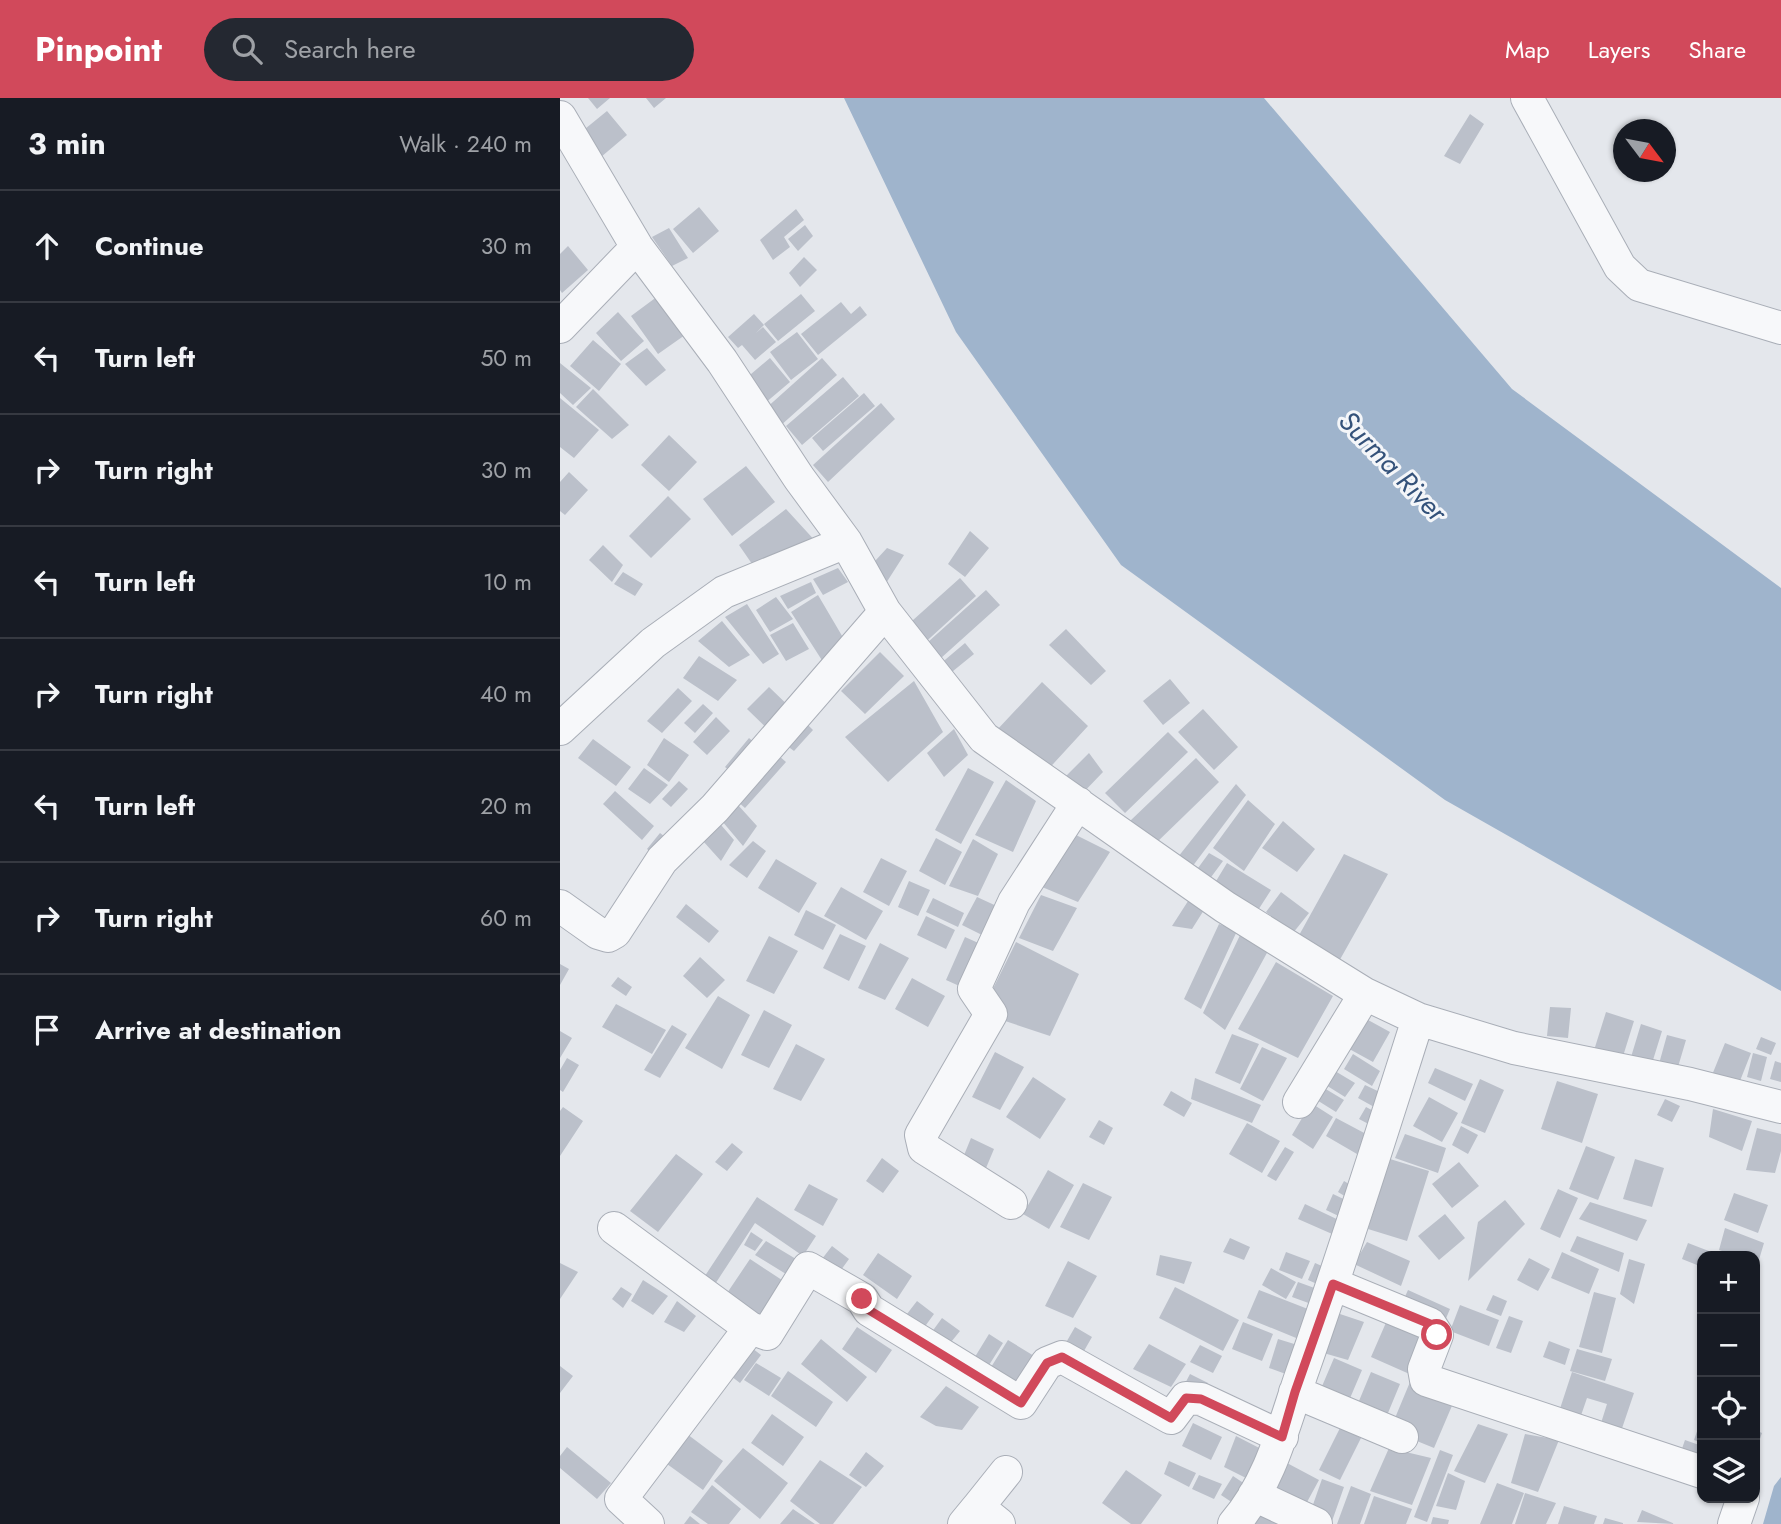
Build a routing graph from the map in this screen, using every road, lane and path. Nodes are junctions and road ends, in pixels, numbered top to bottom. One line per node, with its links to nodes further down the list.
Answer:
1 (1527, 98): 5 (street)
2 (560, 117): 3 (street)
3 (637, 247): 4 (street); 6 (street)
4 (560, 327)
5 (1781, 328)
6 (846, 542): 7 (street); 8 (street)
7 (885, 612): 9 (street); 10 (street)
8 (560, 729)
9 (1078, 803): 11 (street); 15 (street)
10 (560, 906)
11 (1365, 994): 12 (street); 13 (street)
12 (1418, 1019): 14 (street); 17 (street)
13 (1299, 1102)
14 (1781, 1107)
15 (1011, 1203)
16 (614, 1228): 18 (street)
17 (1333, 1284): 19 (street); 22 (street)
18 (750, 1328): 20 (street); 27 (street)
19 (1295, 1392): 20 (street); 21 (street)
20 (1282, 1437): 24 (street)
21 (1402, 1437)
22 (1697, 1470)
23 (1006, 1472): 26 (street)
24 (1254, 1495): 28 (street); 29 (street)
25 (1741, 1503): 30 (street)
26 (981, 1519)
27 (648, 1524)
28 (1234, 1524)
29 (1316, 1524)
30 (1734, 1524)

